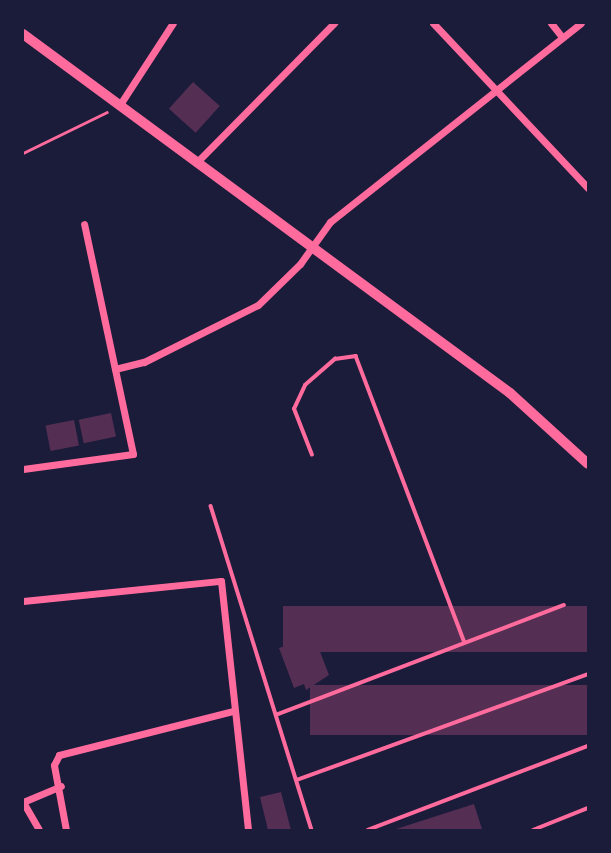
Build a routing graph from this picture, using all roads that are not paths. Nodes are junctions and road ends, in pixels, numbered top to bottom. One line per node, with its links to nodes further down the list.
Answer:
1 (173, 23): 9 (street)
2 (334, 23): 10 (street)
3 (433, 23): 8 (street)
4 (551, 23): 7 (street)
5 (581, 23): 7 (street)
6 (23, 34): 9 (street)
7 (562, 37): 8 (street)
8 (497, 91): 11 (street); 13 (street)
9 (119, 106): 10 (street)
10 (196, 163): 13 (street)
11 (588, 188)
12 (85, 224): 14 (street)
13 (313, 247): 14 (street); 16 (street)
14 (115, 369): 17 (street)
15 (312, 455): 21 (lane)
16 (588, 464)
17 (23, 469)
18 (211, 506): 24 (lane)
19 (23, 601): 23 (street)
20 (564, 605): 21 (lane)
21 (464, 641): 24 (lane)
22 (588, 674): 26 (lane)
23 (233, 711): 27 (street); 32 (street)
24 (276, 715): 26 (lane)
25 (588, 746): 34 (lane)
26 (298, 780): 33 (lane)
27 (61, 786): 28 (street); 31 (street)
28 (23, 802): 30 (street)
29 (588, 808): 35 (lane)
30 (38, 830)
31 (66, 830)
32 (248, 830)
33 (312, 830)
34 (368, 830)
35 (533, 830)

